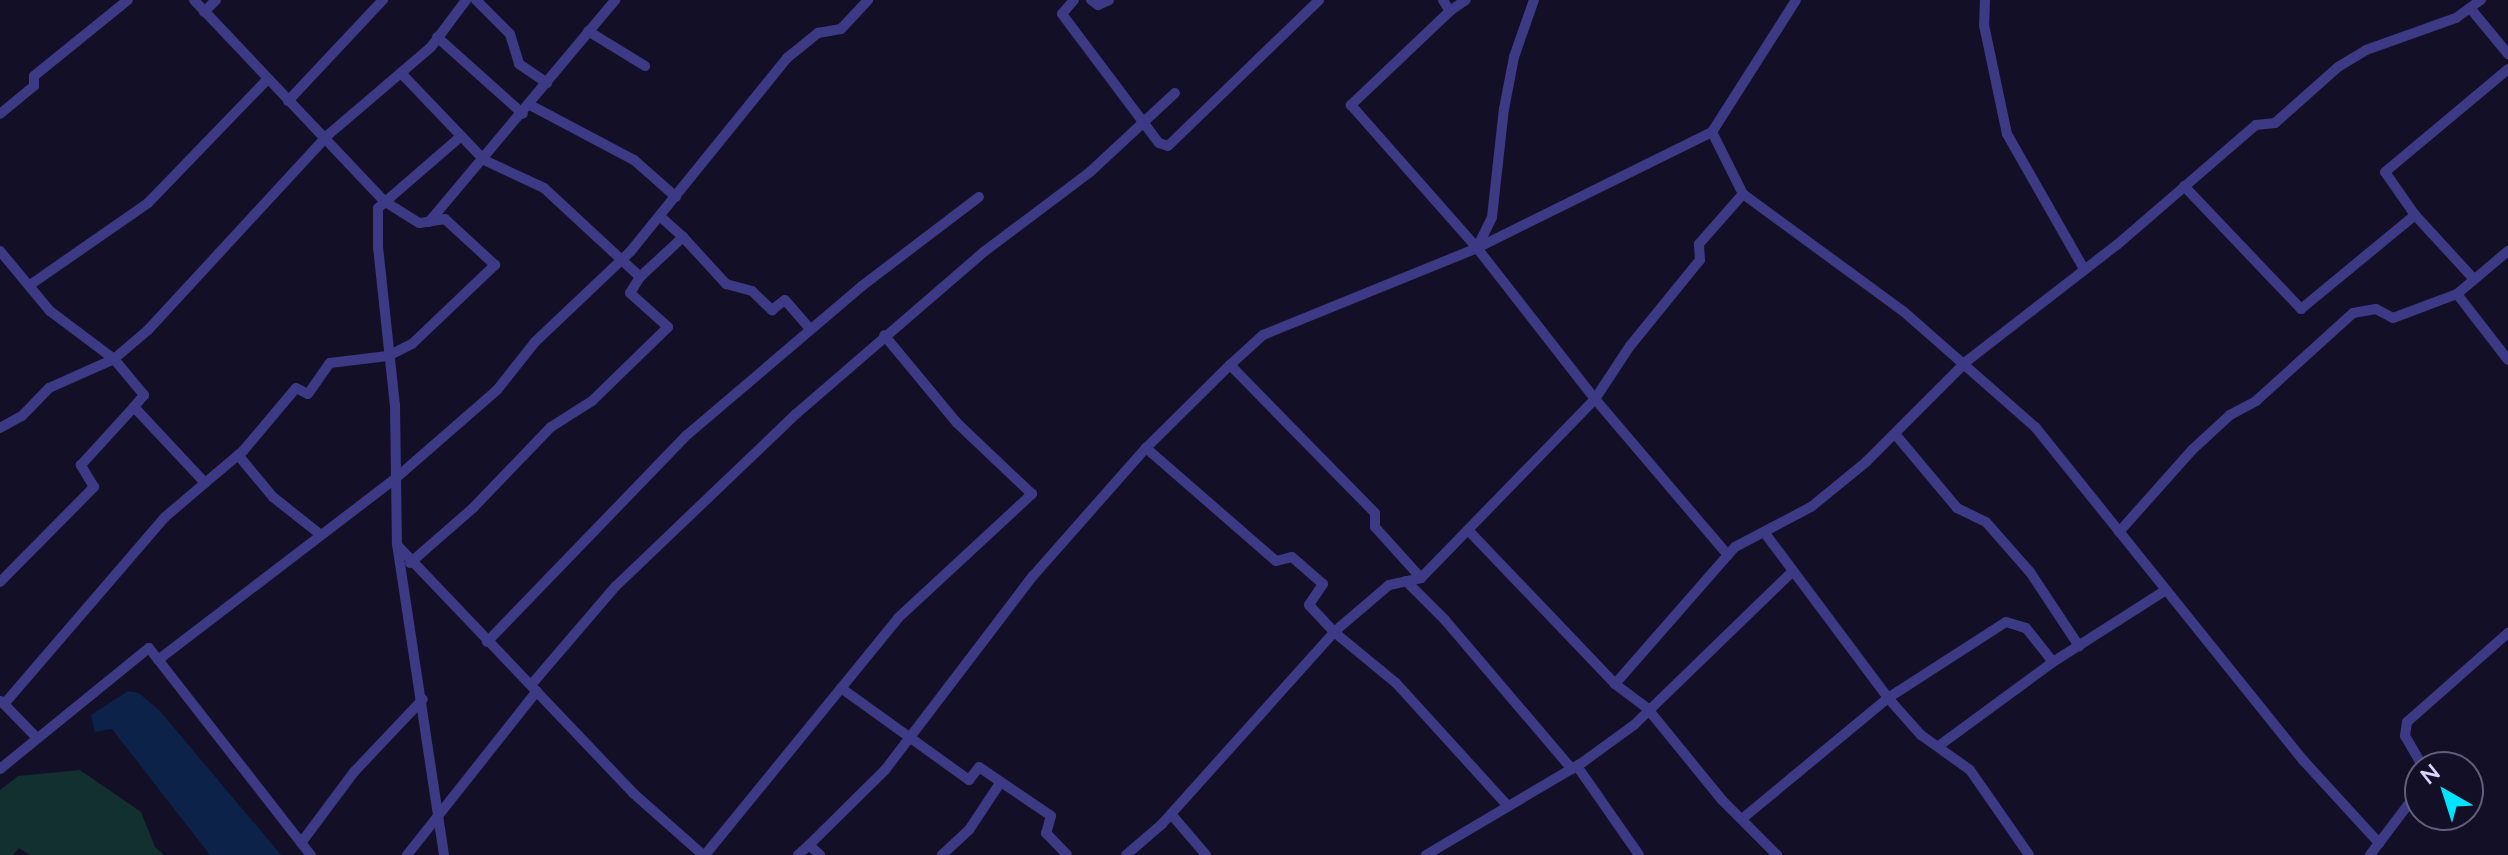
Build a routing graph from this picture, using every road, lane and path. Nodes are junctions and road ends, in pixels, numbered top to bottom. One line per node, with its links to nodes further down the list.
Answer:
1 (128, 0): 33 (street)
2 (194, 0): 21 (street)
3 (216, 0): 21 (street)
4 (383, 0): 31 (street)
5 (466, 0): 23 (street)
6 (476, 0): 29 (street)
7 (615, 0): 22 (street)
8 (868, 0): 41 (street)
9 (1074, 0): 34 (street)
10 (1091, 0): 11 (street)
11 (1109, 0)
12 (1319, 0): 34 (street)
13 (1443, 0): 20 (street)
14 (1466, 0): 20 (street)
15 (1534, 0): 48 (street)
16 (1796, 0): 35 (street)
17 (1985, 0): 52 (street)
18 (2481, 0): 19 (street)
19 (2470, 8): 24 (street); 39 (street)
20 (1450, 11): 48 (street)
21 (204, 12): 28 (street)
22 (588, 31): 25 (street); 29 (street)
23 (437, 37): 27 (street); 32 (street)
24 (2508, 54)
25 (645, 66)
26 (2508, 69): 44 (street)
27 (401, 73): 36 (street); 37 (street)
28 (266, 81): 31 (street); 55 (street)
29 (547, 83): 32 (street)
30 (1175, 93): 34 (street)
31 (288, 101): 37 (street)
32 (526, 109): 38 (street); 41 (street)
33 (0, 114)
34 (1144, 122): 58 (street)
35 (1712, 132): 40 (street); 48 (street)
36 (460, 137): 38 (street); 43 (street)
37 (325, 142): 43 (street); 60 (street)
38 (484, 160): 46 (street); 51 (street)
39 (2184, 186): 44 (street); 52 (street)
40 (1743, 194): 62 (street); 64 (street)
41 (676, 197): 45 (street)
42 (979, 197): 57 (street)
43 (385, 202): 46 (street); 59 (street)
44 (2415, 215): 54 (street)
45 (660, 216): 47 (street); 51 (street)
46 (429, 222): 59 (street)
47 (683, 237): 53 (street); 57 (street)
48 (1477, 248): 63 (street); 64 (street)
49 (0, 251): 55 (street)
50 (2508, 251): 54 (street)
51 (623, 259): 53 (street); 70 (street)
52 (2084, 269): 62 (street)
53 (640, 277): 78 (street)
54 (2472, 277): 56 (street)
55 (30, 285): 60 (street)
56 (2457, 294): 61 (street); 74 (street)
57 (810, 329): 86 (street)
58 (884, 335): 91 (street); 92 (street)
59 (388, 356): 69 (street); 70 (street)
60 (114, 359): 65 (street); 66 (street)
61 (2508, 360)
62 (1967, 361): 67 (street); 74 (street)
63 (1230, 365): 68 (street); 80 (street)
64 (1595, 399): 72 (street); 77 (street)
65 (134, 407): 71 (street); 82 (street)
66 (0, 428)
67 (1895, 434): 73 (street); 87 (street)
68 (1146, 448): 84 (street); 97 (street)
69 (238, 455): 71 (street); 75 (street)
70 (396, 478): 75 (street); 76 (street)
71 (205, 483): 95 (street)
72 (1468, 530): 80 (street); 90 (street)
73 (1764, 532): 77 (street); 79 (street)
74 (2119, 532): 83 (street)
75 (321, 535): 88 (street)
76 (397, 544): 78 (street); 94 (street)
77 (1728, 555): 90 (street)
78 (410, 563): 86 (street)
79 (1792, 572): 93 (street); 96 (street)
80 (1421, 578): 81 (street)
81 (1406, 581): 84 (street); 101 (street)
82 (0, 582)
83 (2166, 590): 87 (street); 110 (street)
84 (1334, 632): 104 (street); 106 (street)
85 (2508, 633): 100 (street)
86 (487, 642): 91 (street)
87 (2079, 646): 89 (street)
88 (158, 660): 98 (street); 109 (street)
89 (2053, 662): 93 (street); 99 (street)
90 (1615, 684): 96 (street)
91 (534, 688): 107 (street); 115 (street)
92 (841, 688): 97 (street); 115 (street)
93 (1888, 698): 99 (street); 108 (street)
94 (423, 699): 107 (street); 109 (street)
95 (2, 702): 98 (street)
96 (1647, 708): 101 (street); 108 (street)
97 (910, 733): 103 (street); 111 (street)
98 (37, 738): 102 (street)
99 (1940, 745): 125 (street)
100 (2414, 751)
101 (1574, 767): 104 (street); 123 (street)
102 (0, 769)
103 (1000, 783): 118 (street); 119 (street)
104 (1507, 805): 122 (street)
105 (2404, 810): 110 (street)
106 (1171, 814): 120 (street); 121 (street)
107 (440, 816): 113 (street); 114 (street)
108 (1743, 818): 124 (street)
109 (301, 843): 112 (street)
110 (2379, 843): 126 (street)
111 (809, 845): 116 (street); 117 (street)
112 (311, 855)
113 (407, 855)
114 (444, 855)
115 (704, 855)
116 (798, 855)
117 (820, 855)
118 (942, 855)
119 (1067, 855)
120 (1126, 855)
121 (1206, 855)
122 (1426, 855)
123 (1639, 855)
124 (1777, 855)
125 (2029, 855)
126 (2370, 855)

